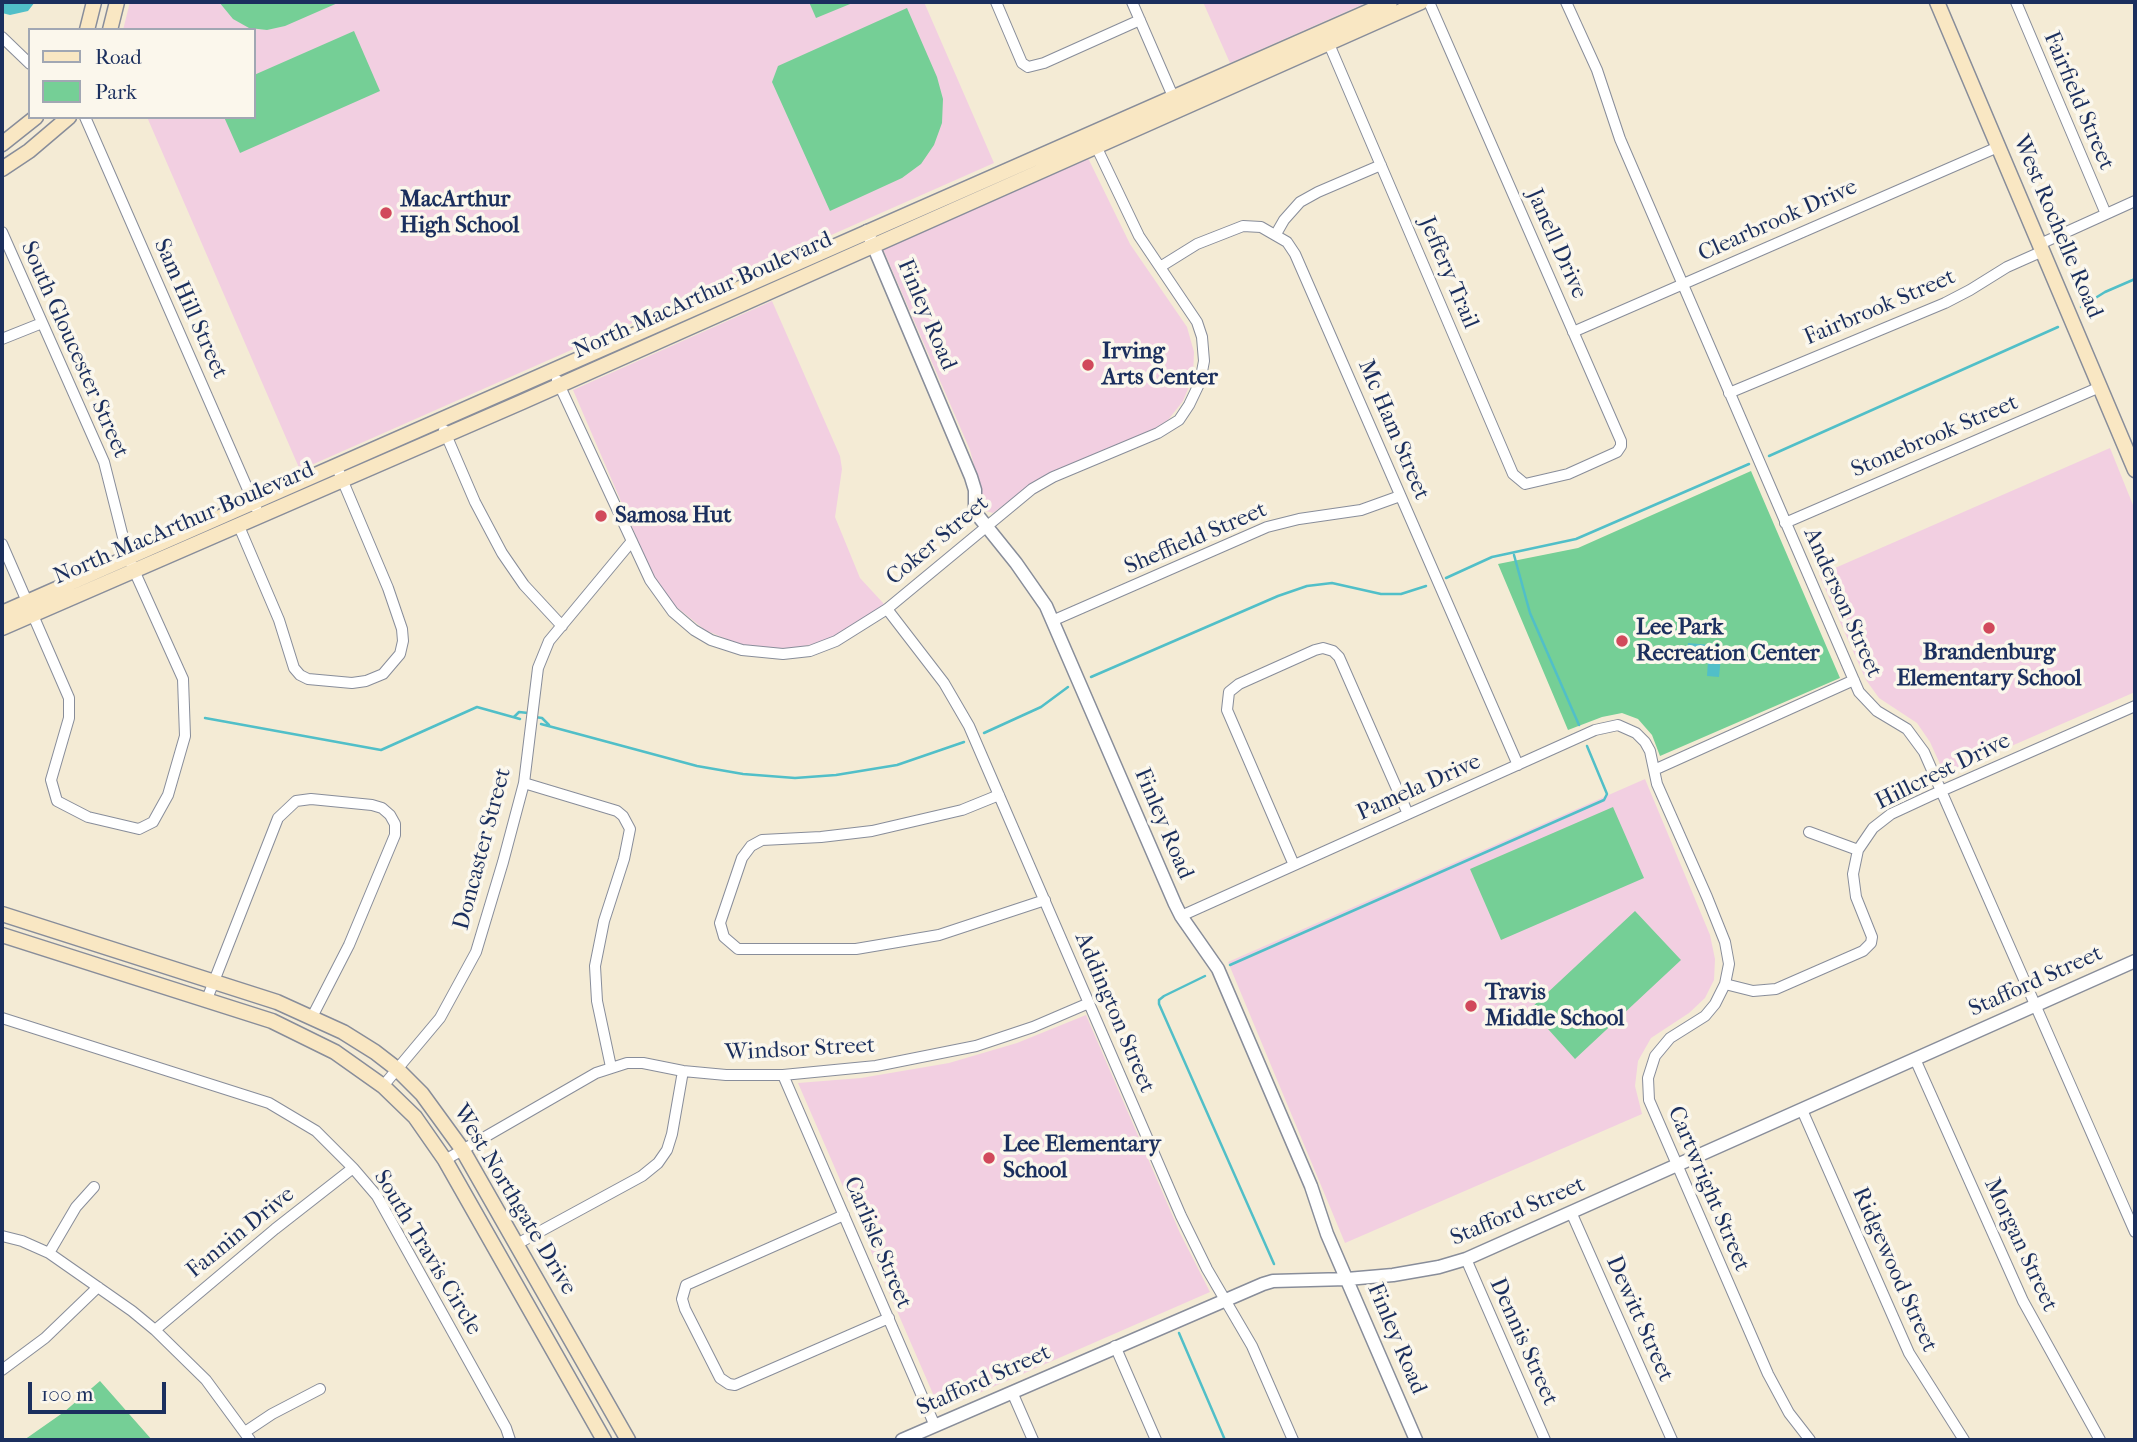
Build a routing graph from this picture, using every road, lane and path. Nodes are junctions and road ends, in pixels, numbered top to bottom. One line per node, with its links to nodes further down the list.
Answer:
1 (94, 2): 12 (main road)
2 (117, 2): 13 (main road)
3 (996, 2): 11 (street)
4 (1132, 2): 11 (street)
5 (1390, 2): 15 (main road, North MacArthur Boulevard)
6 (1421, 2): 15 (main road, North MacArthur Boulevard)
7 (1429, 2): 41 (street, Janell Drive)
8 (1566, 2): 37 (street, Anderson Street)
9 (1937, 2): 24 (main road, West Rochelle Road)
10 (2015, 2): 28 (street, Fairfield Street)
11 (1140, 20): 17 (street)
12 (88, 28)
13 (110, 28)
14 (2, 37): 16 (street)
15 (1326, 37): 17 (main road, North MacArthur Boulevard); 25 (street, Jeffery Trail)
16 (28, 62)
17 (1175, 103): 21 (main road, North MacArthur Boulevard); 23 (main road, North MacArthur Boulevard)
18 (33, 119): 22 (main road)
19 (66, 119): 26 (main road)
20 (86, 119): 56 (street, Sam Hill Street)
21 (1090, 132): 23 (street, Coker Street); 29 (main road, North MacArthur Boulevard)
22 (2, 144)
23 (1096, 147): 32 (main road, North MacArthur Boulevard); 35 (street, Coker Street)
24 (1998, 147): 33 (main road, West Rochelle Road); 37 (street, Clearbrook Drive)
25 (1381, 164): 31 (street); 53 (street, Jeffery Trail)
26 (2, 169)
27 (2135, 201): 28 (street, Fairbrook Street)
28 (2106, 214): 33 (street, Fairbrook Street)
29 (867, 231): 32 (street, Finley Road); 34 (main road, North MacArthur Boulevard)
30 (2, 232): 40 (street, South Gloucester Street)
31 (1276, 234): 35 (street); 55 (street, Mc Ham Street)
32 (873, 246): 36 (main road, North MacArthur Boulevard); 59 (street, Finley Road)
33 (2041, 247): 47 (main road, West Rochelle Road); 48 (street, Fairbrook Street)
34 (814, 254): 36 (main road); 38 (main road, North MacArthur Boulevard)
35 (1160, 267): 59 (street, Coker Street)
36 (821, 269): 39 (main road, North MacArthur Boulevard)
37 (1682, 284): 41 (street, Clearbrook Drive); 48 (street, Anderson Street)
38 (696, 306): 39 (main road); 42 (main road, North MacArthur Boulevard)
39 (702, 321): 44 (main road, North MacArthur Boulevard)
40 (42, 323): 43 (street); 62 (street, South Gloucester Street)
41 (1573, 332): 53 (street, Janell Drive)
42 (624, 338): 44 (main road); 45 (main road, North MacArthur Boulevard)
43 (2, 339)
44 (631, 353): 46 (main road, North MacArthur Boulevard)
45 (552, 370): 46 (street, Coker Street); 49 (main road, North MacArthur Boulevard)
46 (560, 385): 50 (main road, North MacArthur Boulevard); 60 (street, Coker Street)
47 (2100, 387): 52 (main road, West Rochelle Road); 57 (street, Stonebrook Street)
48 (1729, 393): 57 (street, Anderson Street)
49 (439, 420): 50 (street); 51 (main road, North MacArthur Boulevard)
50 (446, 435): 54 (main road, North MacArthur Boulevard); 67 (street)
51 (336, 465): 54 (street); 56 (main road, North MacArthur Boulevard)
52 (2135, 470)
53 (1568, 474)
54 (342, 481): 56 (main road, North MacArthur Boulevard); 58 (street)
55 (1400, 496): 66 (street, Sheffield Street); 71 (street, Mc Ham Street)
56 (257, 509): 58 (main road, North MacArthur Boulevard); 62 (main road, North MacArthur Boulevard)
57 (1785, 523): 69 (street, Anderson Street)
58 (238, 524): 62 (main road, North MacArthur Boulevard)
59 (987, 527): 64 (street, Coker Street); 66 (street, Finley Road)
60 (632, 541): 64 (street, Coker Street); 67 (street, Doncaster Street)
61 (2, 544): 63 (street)
62 (131, 563): 63 (main road, North MacArthur Boulevard); 63 (street, South Gloucester Street)
63 (28, 609): 65 (main road, North MacArthur Boulevard); 68 (main road, North MacArthur Boulevard)
64 (887, 609): 75 (street, Addington Street)
65 (2, 613)
66 (1052, 621): 82 (street, Finley Road)
67 (562, 626): 73 (street, Doncaster Street)
68 (2, 628)
69 (1854, 680): 72 (street); 74 (street, Anderson Street)
70 (2135, 706): 74 (street, Hillcrest Drive)
71 (1518, 765): 72 (street, Pamela Drive); 76 (street, Pamela Drive)
72 (1654, 770): 86 (street, Cartwright Street)
73 (524, 783): 93 (street); 94 (street, Doncaster Street)
74 (1941, 791): 78 (street, Hillcrest Drive); 89 (street, Anderson Street)
75 (999, 795): 80 (street, Addington Street); 80 (street)
76 (1408, 814): 79 (street, Pamela Drive); 79 (street)
77 (1808, 832): 78 (street)
78 (1858, 850): 86 (street)
79 (1294, 865): 82 (street, Pamela Drive)
80 (1045, 900): 88 (street, Addington Street)
81 (2, 914): 85 (main road, West Northgate Drive)
82 (1181, 916): 111 (street, Finley Road)
83 (2, 934): 87 (main road, West Northgate Drive)
84 (2135, 961): 89 (street, Stafford Street)
85 (213, 981): 87 (street); 90 (main road, West Northgate Drive); 90 (street)
86 (1725, 984): 101 (street, Cartwright Street)
87 (207, 999): 97 (main road, West Northgate Drive)
88 (1089, 1003): 96 (street, Windsor Street); 113 (street, Addington Street)
89 (2035, 1006): 92 (street, Stafford Street); 106 (street, Anderson Street)
90 (312, 1017): 94 (main road, West Northgate Drive)
91 (2, 1018): 102 (street, South Travis Circle)
92 (1915, 1059): 98 (street, Stafford Street); 134 (street, Morgan Street)
93 (611, 1068): 95 (street, Windsor Street); 99 (street, Windsor Street)
94 (397, 1069): 97 (street, Doncaster Street); 99 (main road, West Northgate Drive)
95 (683, 1071): 96 (street, Windsor Street); 108 (street)
96 (783, 1075): 105 (street, Carlisle Street)
97 (383, 1086): 100 (main road, West Northgate Drive)
98 (1802, 1110): 101 (street, Stafford Street); 133 (street, Ridgewood Street)
99 (462, 1149): 100 (street, Windsor Street); 108 (main road, West Northgate Drive)
100 (445, 1160): 124 (main road, West Northgate Drive)
101 (1677, 1165): 104 (street, Stafford Street); 132 (street, Cartwright Street)
102 (353, 1168): 115 (street, Fannin Drive); 123 (street, South Travis Circle)
103 (93, 1187): 109 (street)
104 (1571, 1212): 110 (street, Stafford Street); 131 (street, Dewitt Street)
105 (844, 1215): 114 (street, Carlisle Street); 114 (street)
106 (2135, 1232)
107 (2, 1236): 109 (street)
108 (517, 1244): 125 (main road, West Northgate Drive)
109 (49, 1254): 112 (street)
110 (1466, 1259): 111 (street, Stafford Street); 130 (street, Dennis Street)
111 (1347, 1279): 113 (street, Stafford Street); 129 (street, Finley Road)
112 (99, 1287): 115 (street); 117 (street)
113 (1226, 1300): 116 (street, Stafford Street); 128 (street, Addington Street)
114 (889, 1318): 120 (street, Carlisle Street)
115 (155, 1330): 121 (street)
116 (1115, 1346): 119 (street, Stafford Street); 127 (street)
117 (2, 1370)
118 (320, 1389): 121 (street)
119 (1012, 1392): 120 (street, Stafford Street); 126 (street)
120 (935, 1426): 122 (street, Stafford Street)
121 (248, 1436)
122 (907, 1439)
123 (510, 1440)
124 (604, 1440)
125 (628, 1440)
126 (1033, 1440)
127 (1156, 1440)
128 (1293, 1440)
129 (1416, 1440)
130 (1545, 1440)
131 (1672, 1440)
132 (1810, 1440)
133 (1964, 1440)
134 (2101, 1440)

